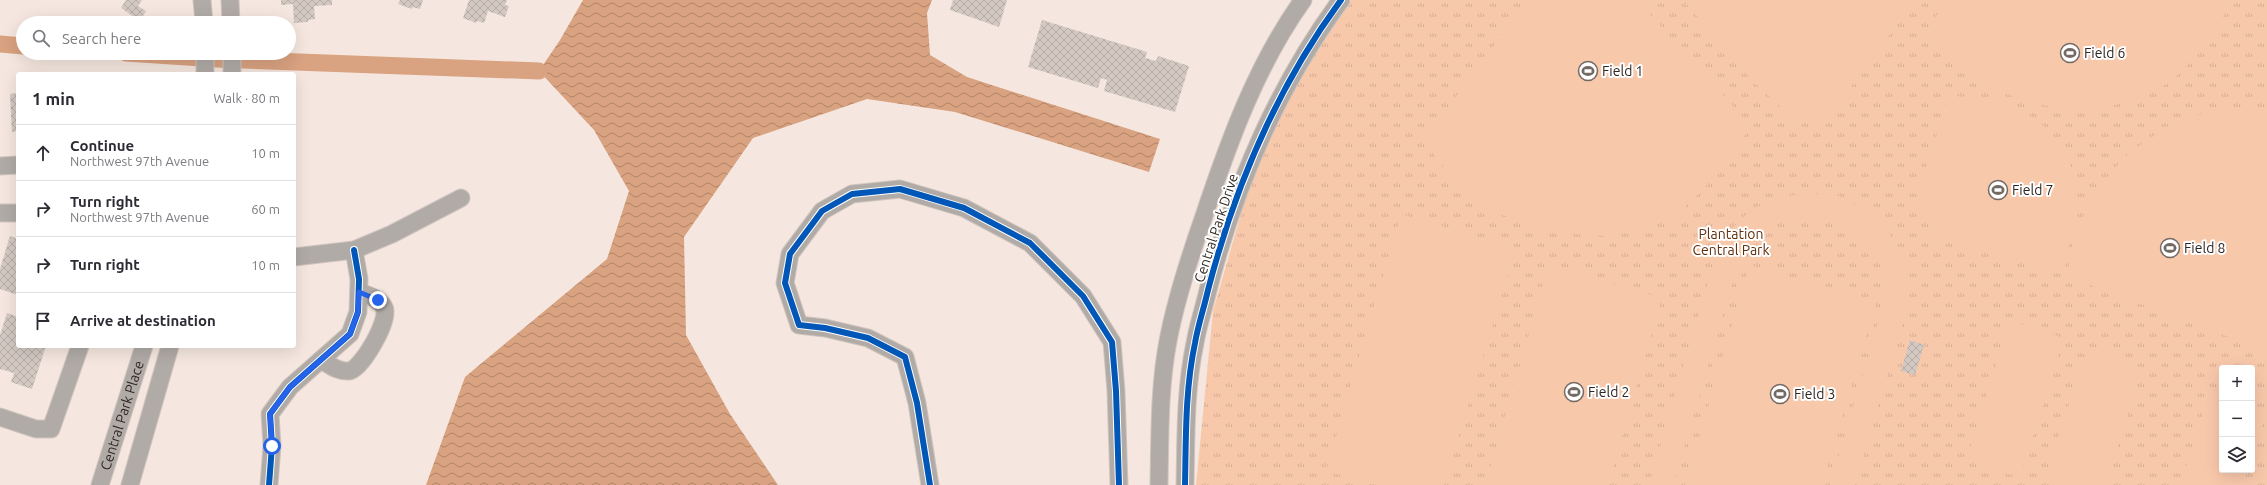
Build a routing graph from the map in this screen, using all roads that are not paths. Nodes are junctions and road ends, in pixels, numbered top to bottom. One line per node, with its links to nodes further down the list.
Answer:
1 (202, 0): 5 (street)
2 (230, 0): 6 (street)
3 (1303, 0): 29 (street, Central Park Drive)
4 (1341, 0): 30 (street, Central Park Drive)
5 (203, 16)
6 (231, 16)
7 (205, 60): 9 (street)
8 (232, 60): 10 (street)
9 (205, 72)
10 (232, 72)
11 (0, 166): 12 (street)
12 (16, 166)
13 (461, 198): 16 (street)
14 (0, 213): 15 (street)
15 (16, 213)
16 (354, 250): 17 (street); 18 (street)
17 (296, 257)
18 (359, 292): 22 (street); 22 (street)
19 (79, 348): 23 (street)
20 (143, 348): 24 (street, Central Park Place)
21 (169, 348): 25 (street, Central Park Place)
22 (321, 360): 26 (street)
23 (0, 417)
24 (100, 485)
25 (130, 485)
26 (269, 485)
27 (930, 485): 28 (street)
28 (1119, 485)
29 (1159, 485)
30 (1185, 485)

